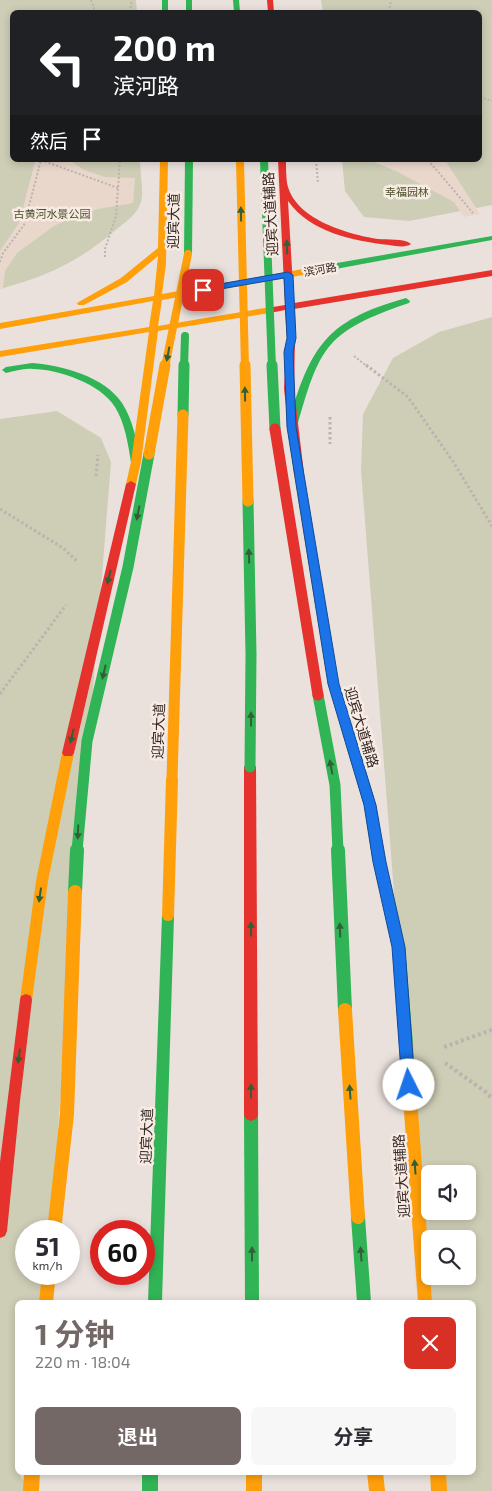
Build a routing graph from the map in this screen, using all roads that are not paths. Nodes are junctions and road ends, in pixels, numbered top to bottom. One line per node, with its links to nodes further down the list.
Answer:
1 (164, 162): 9 (main road)
2 (190, 162): 10 (main road, 迎宾大道)
3 (240, 162): 27 (main road, one-way to 3, bridge)
4 (264, 162): 28 (main road, one-way to 4, bridge)
5 (282, 162): 6 (main road, 迎宾大道辅路)
6 (284, 186): 7 (main road); 12 (main road, 迎宾大道辅路, one-way to 6)
7 (492, 231)
8 (492, 238): 12 (main road, 滨河路)
9 (162, 249): 13 (main road); 15 (main road)
10 (188, 254): 22 (main road, one-way to 22, bridge); 26 (main road, 迎宾大道, bridge)
11 (487, 274): 14 (main road); 20 (main road)
12 (288, 275): 13 (main road, 滨河路); 14 (main road, 迎宾大道辅路)
13 (157, 298): 15 (main road, 滨河路); 17 (main road)
14 (290, 307): 17 (main road); 20 (main road, 迎宾大道辅路)
15 (45, 318): 16 (main road, 滨河路)
16 (0, 326)
17 (153, 329): 18 (main road); 21 (main road)
18 (0, 354)
19 (0, 370): 21 (main road)
20 (292, 427): 29 (main road, 迎宾大道辅路, one-way to 20)
21 (136, 462): 23 (main road, one-way to 23)
22 (55, 1220)
23 (0, 1231)
24 (48, 1285): 25 (main road)
25 (46, 1300)
26 (155, 1300)
27 (252, 1300)
28 (364, 1300)
29 (425, 1300)
30 (32, 1475): 35 (main road)
31 (150, 1475): 36 (main road)
32 (254, 1475): 37 (main road)
33 (375, 1475): 38 (main road)
34 (438, 1475): 39 (main road)
35 (31, 1491)
36 (150, 1491)
37 (254, 1491)
38 (376, 1491)
39 (439, 1491)

